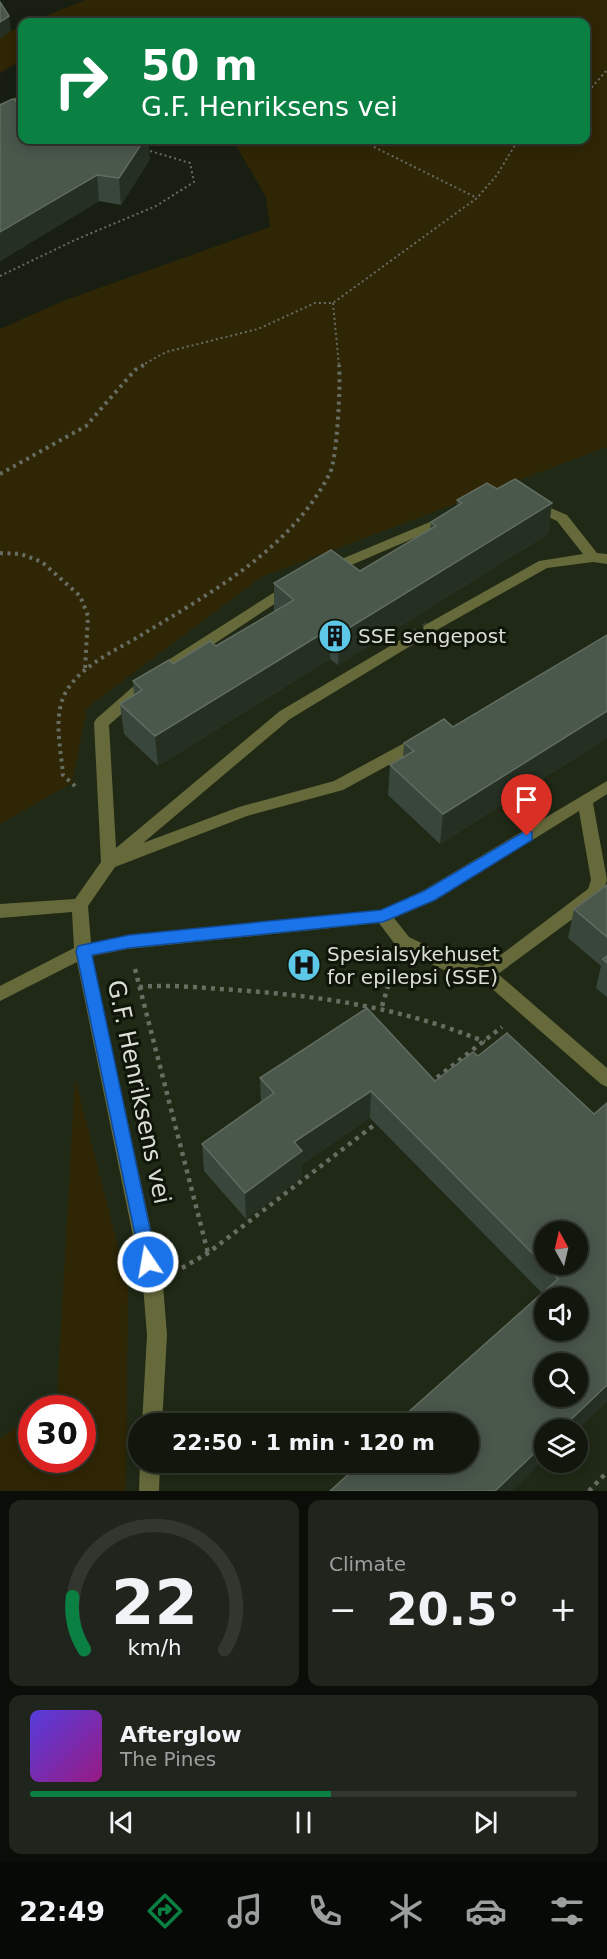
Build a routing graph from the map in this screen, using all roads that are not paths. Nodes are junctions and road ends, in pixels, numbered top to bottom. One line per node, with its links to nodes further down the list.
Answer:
1 (18, 100): 2 (street)
2 (0, 108)
3 (520, 498): 5 (street)
4 (465, 511): 11 (street)
5 (600, 558): 6 (street)
6 (430, 628)
7 (407, 641): 11 (street)
8 (413, 745): 11 (street)
9 (607, 787): 10 (street)
10 (585, 800): 14 (street); 16 (street)
11 (109, 863): 12 (street)
12 (80, 905): 13 (street); 15 (street, G.F. Henriksens vei)
13 (0, 910)
14 (383, 916): 15 (street); 16 (street)
15 (83, 951): 17 (street); 19 (street, G.F. Henriksens vei)
16 (485, 973): 18 (street)
17 (0, 994)
18 (607, 1079)
19 (153, 1413)
20 (150, 1473): 21 (street)
21 (149, 1491)

